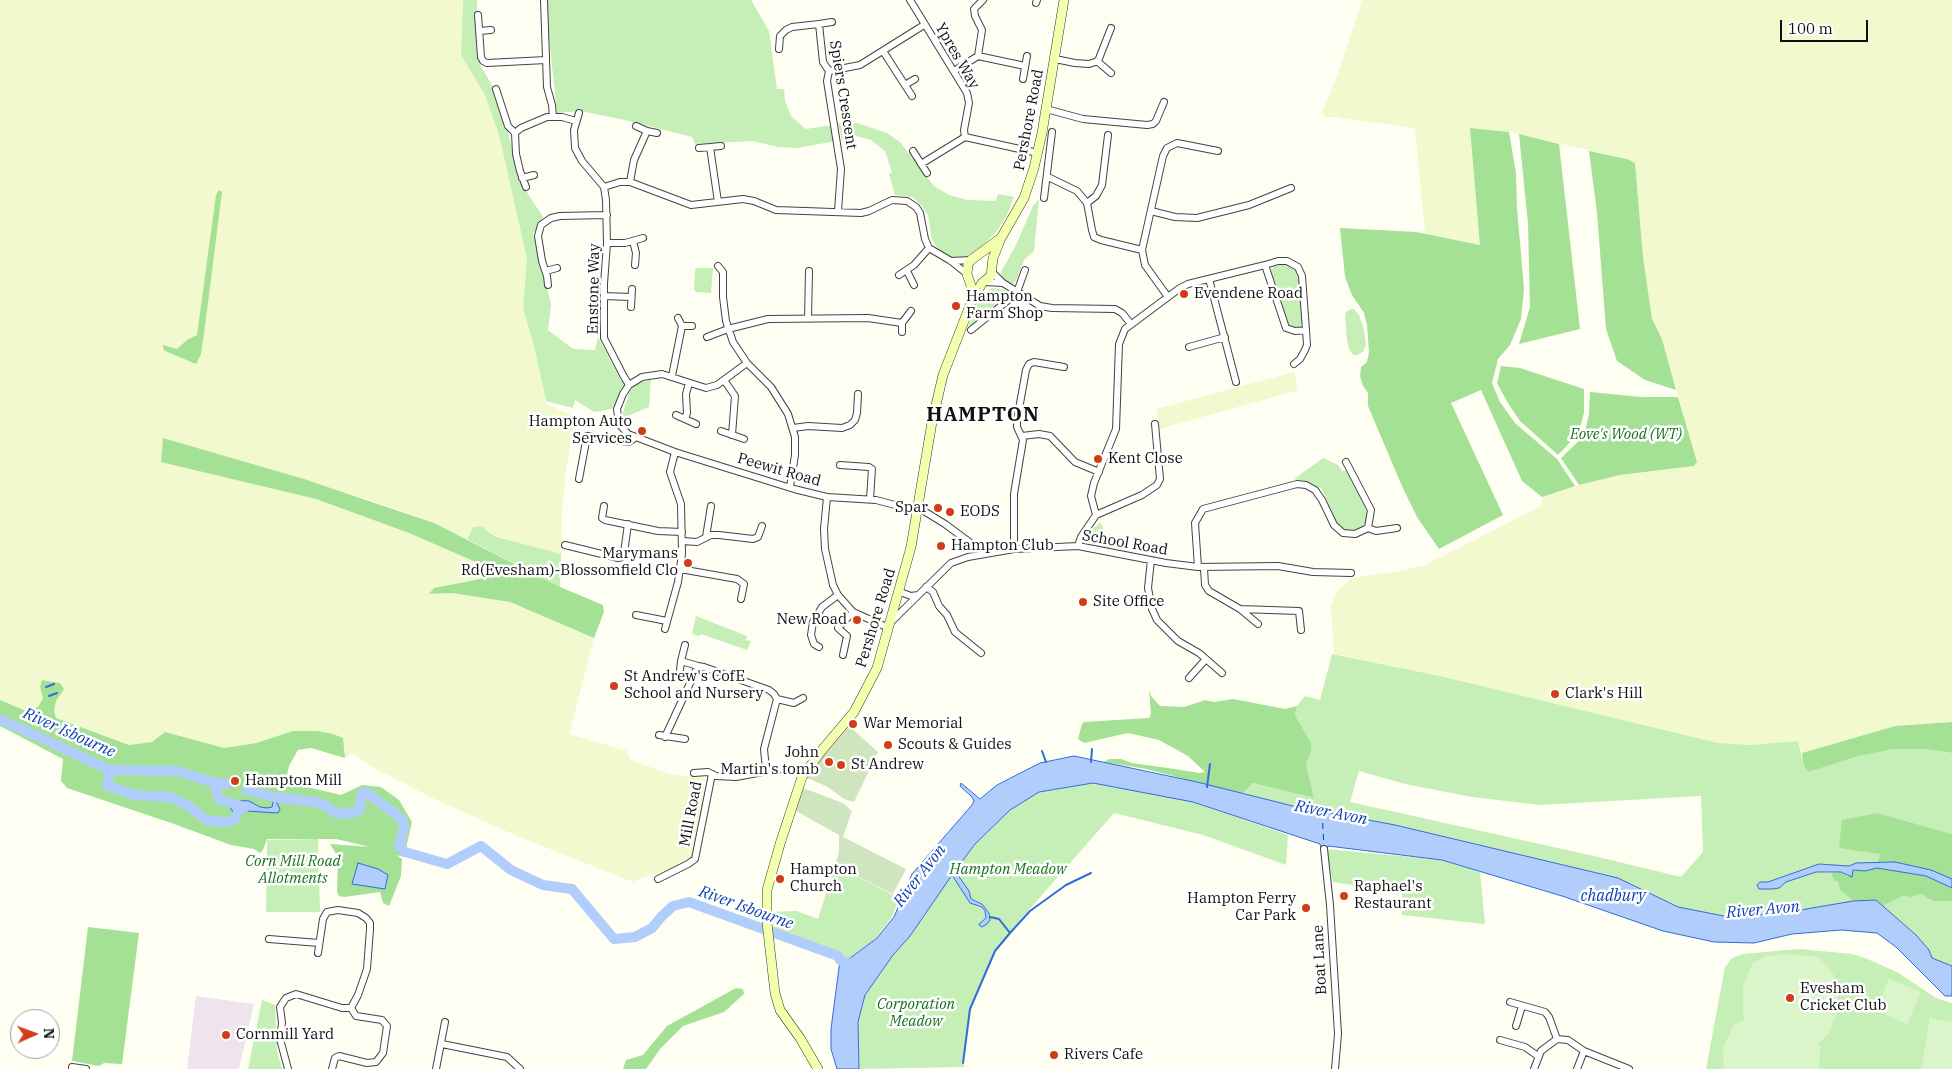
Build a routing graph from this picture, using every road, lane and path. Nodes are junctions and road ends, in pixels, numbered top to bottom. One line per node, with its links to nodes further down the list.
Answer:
1 (544, 0): 19 (street)
2 (910, 0): 8 (street, Ypres Way)
3 (983, 0): 16 (street)
4 (1064, 0): 18 (main road, Pershore Road)
5 (478, 15): 11 (street)
6 (832, 22): 7 (street, Spiers Crescent)
7 (819, 24): 13 (street); 22 (street, Spiers Crescent)
8 (924, 25): 15 (street); 23 (street, Ypres Way)
9 (1111, 28): 20 (street)
10 (491, 30): 11 (street)
11 (480, 31): 19 (street)
12 (773, 33): 13 (street)
13 (780, 36): 14 (street)
14 (779, 49)
15 (884, 51): 22 (street); 27 (street)
16 (978, 56): 21 (street); 23 (street)
17 (1027, 56): 21 (street)
18 (1055, 59): 20 (street); 31 (main road, Pershore Road)
19 (546, 60): 33 (street)
20 (1097, 61): 24 (street)
21 (1025, 66): 26 (street)
22 (829, 71): 61 (street, Spiers Crescent)
23 (954, 71): 41 (street, Ypres Way)
24 (1111, 73)
25 (915, 79): 27 (street)
26 (1023, 79)
27 (905, 85): 29 (street)
28 (496, 90): 38 (street)
29 (912, 96)
30 (1164, 102): 31 (street)
31 (1046, 109): 47 (main road, Pershore Road)
32 (578, 113): 34 (street)
33 (553, 116): 34 (street); 38 (street)
34 (576, 121): 55 (street)
35 (636, 126): 36 (street)
36 (647, 131): 39 (street); 53 (street)
37 (1052, 132): 51 (street)
38 (515, 133): 52 (street)
39 (657, 133)
40 (1108, 135): 59 (street)
41 (965, 137): 47 (street); 48 (street)
42 (721, 146): 43 (street)
43 (710, 147): 44 (street); 58 (street)
44 (699, 148)
45 (913, 151): 48 (street)
46 (1218, 151): 60 (street)
47 (1038, 153): 64 (main road, Pershore Road)
48 (921, 164): 49 (street)
49 (927, 173)
50 (534, 175): 52 (street)
51 (1048, 177): 57 (street); 59 (street)
52 (522, 178): 54 (street)
53 (630, 182): 55 (street); 58 (street)
54 (526, 187)
55 (604, 187): 62 (street, Enstone Way)
56 (1292, 188): 60 (street)
57 (1044, 198)
58 (718, 202): 61 (street)
59 (1087, 203): 68 (street)
60 (1151, 211): 68 (street)
61 (838, 212): 67 (street)
62 (607, 215): 66 (street, Enstone Way); 76 (street)
63 (643, 238): 65 (street)
64 (1001, 238): 69 (main road, Pershore Road); 75 (main road, Pershore Road)
65 (633, 242): 66 (street); 71 (street)
66 (607, 243): 88 (street, Enstone Way)
67 (929, 248): 70 (street); 79 (street)
68 (1142, 250): 89 (street)
69 (974, 259): 70 (street); 75 (main road); 81 (main road, Pershore Road)
70 (951, 261): 81 (street)
71 (635, 265)
72 (1265, 265): 82 (street); 101 (street); 101 (street)
73 (718, 266): 99 (street)
74 (557, 268): 76 (street)
75 (992, 269): 83 (main road, Pershore Road); 84 (street)
76 (546, 270): 85 (street)
77 (1025, 270): 87 (street)
78 (809, 271): 94 (street)
79 (907, 271): 80 (street); 86 (street)
80 (899, 275)
81 (968, 277): 83 (main road); 90 (main road, Pershore Road)
82 (1209, 278): 89 (street); 104 (street)
83 (983, 283): 84 (street); 90 (main road, Pershore Road)
84 (1003, 283): 87 (street)
85 (548, 285)
86 (914, 285)
87 (1016, 292): 96 (street); 100 (street)
88 (604, 296): 91 (street); 113 (street, Enstone Way)
89 (1168, 296): 96 (street)
90 (971, 304): 135 (main road, Pershore Road)
91 (631, 306)
92 (911, 311): 95 (street)
93 (678, 318): 97 (street)
94 (808, 319): 95 (street); 99 (street)
95 (902, 323): 102 (street)
96 (1131, 324): 128 (street)
97 (682, 326): 98 (street); 109 (street)
98 (692, 326)
99 (728, 329): 103 (street); 106 (street)
100 (971, 330)
101 (1306, 330): 107 (street)
102 (902, 332)
103 (707, 337)
104 (1225, 337): 105 (street); 111 (street)
105 (1190, 347)
106 (747, 363): 110 (street); 119 (street)
107 (1294, 364)
108 (1064, 367): 122 (street)
109 (672, 376): 112 (street); 113 (street)
110 (724, 380): 112 (street); 121 (street)
111 (1236, 382)
112 (689, 383): 116 (street)
113 (629, 385): 123 (street, Peewit Road)
114 (858, 394): 119 (street)
115 (676, 415): 116 (street)
116 (685, 419): 117 (street)
117 (696, 424)
118 (1155, 424): 136 (street)
119 (793, 428): 130 (street)
120 (721, 431): 121 (street)
121 (732, 435): 124 (street)
122 (1022, 436): 128 (street); 146 (street)
123 (636, 437): 125 (street, Peewit Road); 129 (street, Peewit Road)
124 (744, 439)
125 (675, 452): 130 (street, Peewit Road); 141 (street)
126 (1346, 462): 139 (street)
127 (840, 464): 132 (street)
128 (1098, 472): 136 (street)
129 (579, 479)
130 (790, 487): 131 (street, Peewit Road)
131 (826, 496): 132 (street, Peewit Road); 154 (street)
132 (870, 499): 135 (street, Peewit Road)
133 (604, 506): 137 (street)
134 (710, 506): 142 (street)
135 (918, 509): 147 (street, Peewit Road); 153 (main road, Pershore Road)
136 (1096, 515): 145 (street)
137 (628, 524): 141 (street); 144 (street)
138 (762, 526): 142 (street)
139 (1368, 528): 140 (street); 149 (street)
140 (1397, 528)
141 (682, 532): 143 (street)
142 (706, 537): 143 (street)
143 (682, 541): 150 (street)
144 (566, 546)
145 (1078, 546): 146 (street, School Road); 148 (street, School Road)
146 (1014, 549): 147 (street, School Road)
147 (984, 553): 152 (street, School Road)
148 (1151, 560): 149 (street, School Road); 169 (street)
149 (1201, 567): 151 (street, School Road); 157 (street)
150 (680, 569): 156 (street); 160 (street)
151 (1351, 573)
152 (926, 587): 155 (street, School Road); 167 (street)
153 (900, 592): 155 (street); 162 (main road, Pershore Road)
154 (838, 595): 158 (street); 166 (street)
155 (918, 595): 162 (street, School Road)
156 (741, 599)
157 (1240, 609): 161 (street); 164 (street)
158 (853, 612): 162 (street); 168 (street)
159 (636, 615): 160 (street)
160 (667, 621): 163 (street)
161 (1258, 624)
162 (890, 625): 179 (main road, Pershore Road)
163 (665, 629)
164 (1301, 630)
165 (685, 645): 170 (street)
166 (819, 648)
167 (981, 653)
168 (843, 655)
169 (1206, 659): 173 (street); 174 (street)
170 (682, 662): 171 (street); 172 (street)
171 (698, 666): 176 (street); 177 (street)
172 (680, 670)
173 (1222, 673)
174 (1190, 678)
175 (803, 698): 176 (street)
176 (777, 699): 178 (street)
177 (685, 739)
178 (766, 770): 179 (street); 181 (street)
179 (806, 770): 204 (main road, Pershore Road)
180 (694, 773): 181 (street)
181 (712, 774): 183 (street, Mill Road)
182 (1324, 849): 205 (street, Boat Lane)
183 (658, 879)
184 (269, 938): 185 (street)
185 (319, 944): 186 (street); 189 (street)
186 (318, 953)
187 (1510, 1002): 188 (street)
188 (1522, 1006): 191 (street); 192 (street)
189 (351, 1008): 200 (street); 201 (street)
190 (445, 1022): 194 (street)
191 (1516, 1026)
192 (1557, 1039): 195 (street); 196 (street)
193 (1500, 1040): 196 (street)
194 (442, 1044): 202 (street); 203 (street)
195 (1584, 1051): 197 (street); 207 (street)
196 (1538, 1056): 206 (street)
197 (1626, 1068)
198 (72, 1069): 199 (street)
199 (86, 1069)
200 (288, 1069)
201 (332, 1069)
202 (436, 1069)
203 (520, 1069)
204 (818, 1069)
205 (1334, 1069)
206 (1534, 1069)
207 (1577, 1069)

